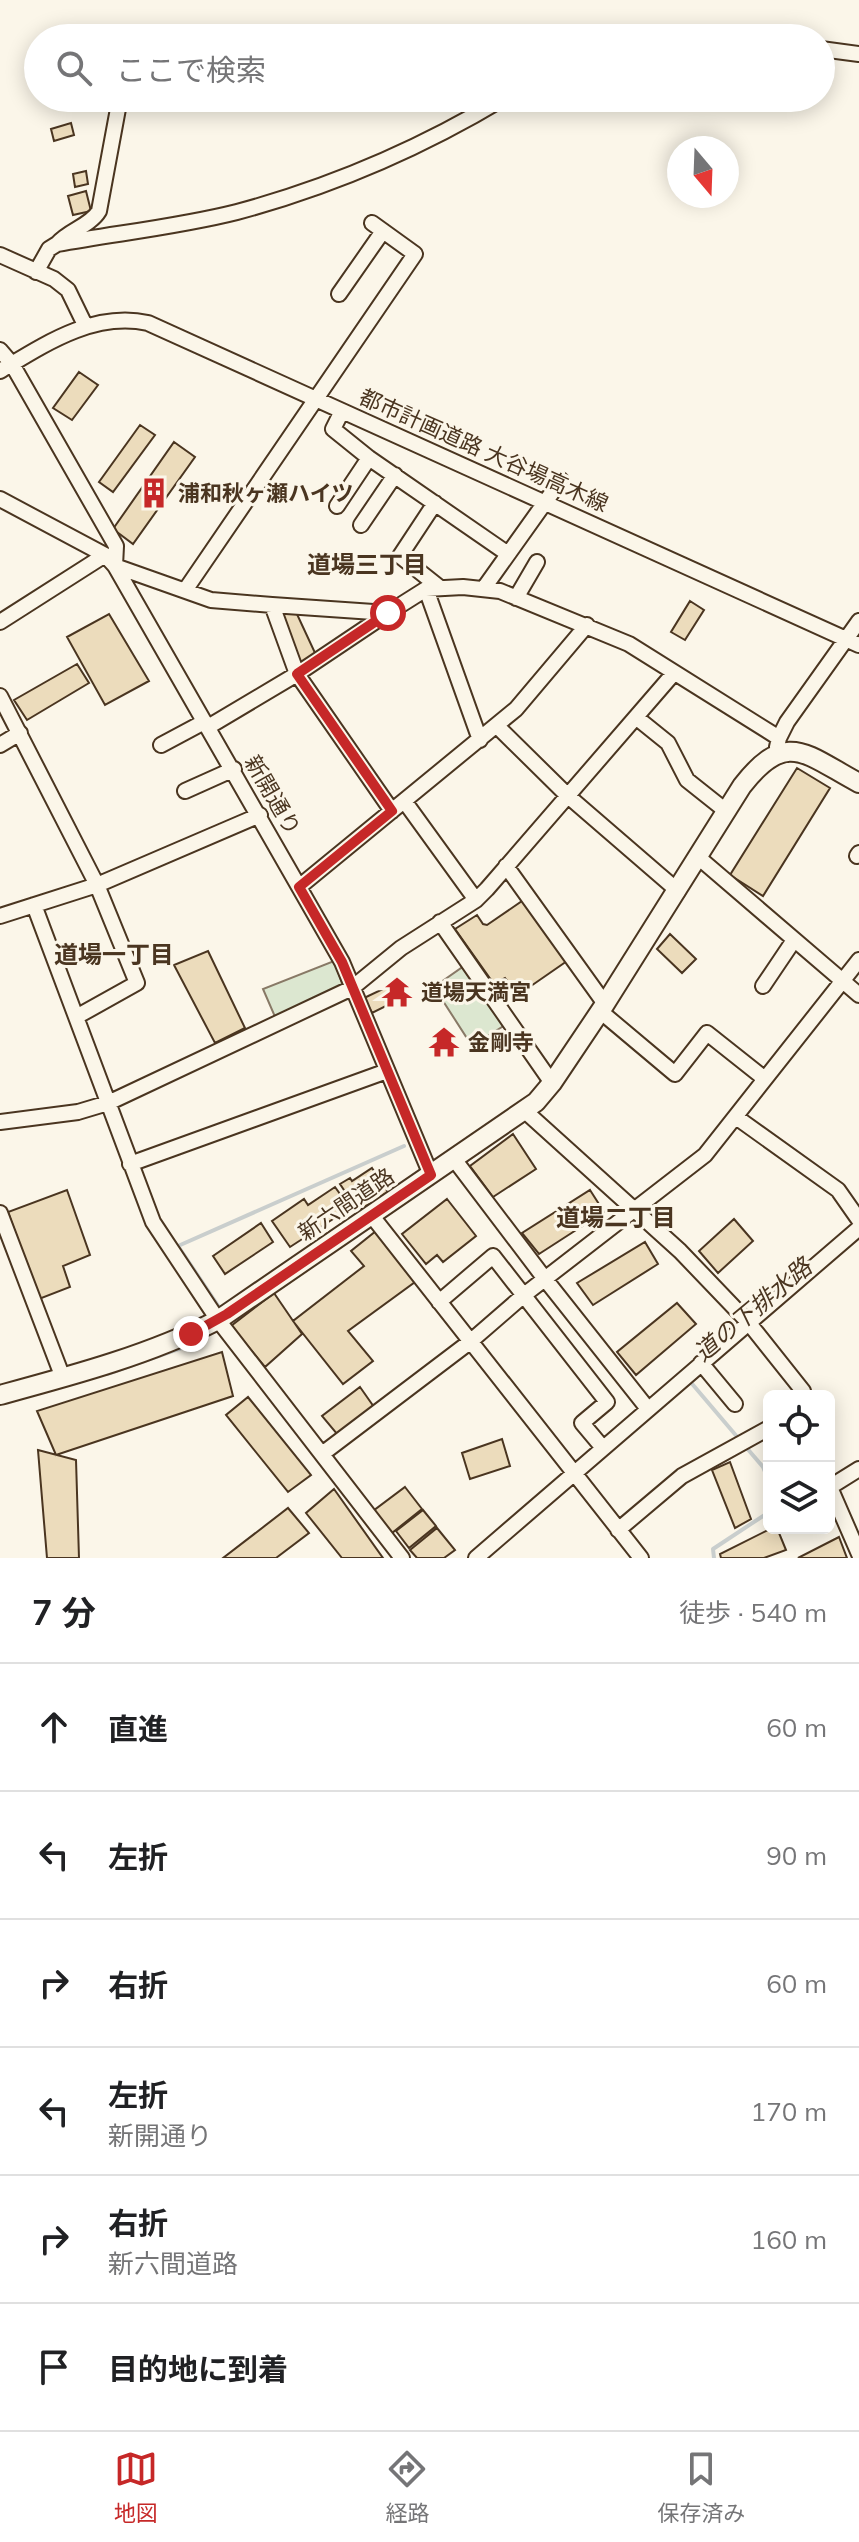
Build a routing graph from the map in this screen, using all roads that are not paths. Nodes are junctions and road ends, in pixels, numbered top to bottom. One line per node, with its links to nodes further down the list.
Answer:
1 (835, 51): 2 (street)
2 (859, 54)
3 (117, 112): 5 (street)
4 (481, 112): 5 (street)
5 (57, 244): 7 (street)
6 (0, 255): 7 (street)
7 (36, 272): 9 (street)
8 (339, 294): 12 (street)
9 (85, 325): 11 (street); 12 (street, 都市計画道路 大谷場高木線)
10 (0, 350): 11 (street, 新開通り)
11 (6, 367): 23 (street, 新開通り)
12 (317, 400): 13 (street, 都市計画道路 大谷場高木線); 27 (street)
13 (342, 411): 14 (street); 18 (street, 都市計画道路 大谷場高木線)
14 (369, 458): 15 (street); 20 (street)
15 (395, 475): 19 (street); 21 (street)
16 (561, 480): 18 (street)
17 (0, 499): 23 (street)
18 (545, 501): 22 (street); 34 (street, 都市計画道路 大谷場高木線)
19 (435, 503): 22 (street); 25 (street)
20 (337, 506)
21 (361, 525)
22 (508, 554): 26 (street)
23 (110, 560): 27 (street); 32 (street); 39 (street, 新開通り)
24 (537, 562): 28 (street)
25 (432, 588): 26 (street); 30 (street); 42 (street)
26 (484, 588): 28 (street)
27 (186, 589): 29 (street)
28 (516, 598): 33 (street)
29 (272, 605): 30 (street); 36 (street)
30 (388, 613): 36 (street)
31 (859, 621): 34 (street)
32 (0, 622)
33 (587, 625): 35 (street); 40 (street)
34 (853, 642): 45 (street)
35 (674, 673): 38 (street); 45 (street)
36 (297, 674): 39 (street); 51 (street)
37 (0, 698): 41 (street)
38 (637, 718): 49 (street); 52 (street)
39 (206, 724): 44 (street); 46 (street, 新開通り)
40 (497, 726): 42 (street); 49 (street)
41 (20, 733): 43 (street); 56 (street)
42 (480, 740): 50 (street)
43 (0, 745)
44 (161, 745)
45 (778, 746): 47 (main road); 52 (main road, 新六間道路)
46 (234, 769): 48 (street); 53 (street, 新開通り)
47 (859, 783)
48 (185, 791)
49 (568, 796): 55 (street); 58 (street)
50 (405, 802): 51 (street); 59 (street)
51 (392, 811): 57 (street)
52 (726, 811): 54 (main road, 新六間道路)
53 (260, 815): 56 (street); 57 (street, 新開通り)
54 (698, 857): 58 (main road, 新六間道路); 63 (street)
55 (506, 866): 59 (street); 69 (street)
56 (97, 885): 60 (street); 70 (street)
57 (299, 887): 67 (street, 新開通り)
58 (678, 891): 69 (main road, 新六間道路)
59 (476, 900): 62 (street)
60 (34, 905): 61 (street); 70 (street)
61 (0, 916)
62 (440, 922): 67 (street); 73 (street)
63 (794, 940): 65 (street); 66 (street)
64 (859, 960): 65 (street)
65 (843, 981): 68 (street); 72 (street)
66 (763, 986)
67 (352, 988): 71 (street, 新開通り); 74 (street)
68 (859, 995)
69 (602, 1008): 72 (street); 73 (main road, 新六間道路)
70 (76, 1017): 74 (street)
71 (387, 1071): 79 (street); 80 (street, 新開通り)
72 (765, 1079): 76 (street)
73 (552, 1083): 75 (main road, 新六間道路)
74 (108, 1103): 77 (street); 79 (street)
75 (525, 1111): 78 (main road, 新六間道路); 81 (street)
76 (736, 1117): 81 (street); 83 (street)
77 (0, 1122)
78 (454, 1159): 80 (main road, 新六間道路); 86 (street)
79 (130, 1164): 89 (street)
80 (431, 1175): 82 (main road, 新六間道路)
81 (634, 1211): 86 (street); 90 (street)
82 (372, 1216): 88 (street); 89 (main road, 新六間道路)
83 (859, 1220)
84 (1, 1221): 93 (street)
85 (859, 1228): 90 (street)
86 (545, 1279): 87 (street); 97 (street)
87 (524, 1295): 88 (street); 91 (street); 99 (street)
88 (439, 1302): 91 (street)
89 (218, 1320): 93 (main road, 新六間道路); 100 (street)
90 (748, 1322): 92 (street); 94 (street)
91 (471, 1341): 100 (street); 102 (street)
92 (701, 1363): 96 (street); 97 (street)
93 (63, 1378): 95 (main road, 新六間道路)
94 (802, 1390)
95 (0, 1395)
96 (735, 1404)
97 (648, 1409): 99 (street)
98 (763, 1431): 105 (street)
99 (603, 1448): 102 (street)
100 (322, 1454): 107 (street)
101 (859, 1469): 103 (street)
102 (574, 1474): 105 (street); 108 (street)
103 (835, 1483)
104 (835, 1500): 106 (street)
105 (618, 1530): 109 (street)
106 (859, 1554)
107 (402, 1558)
108 (476, 1558)
109 (641, 1558)

